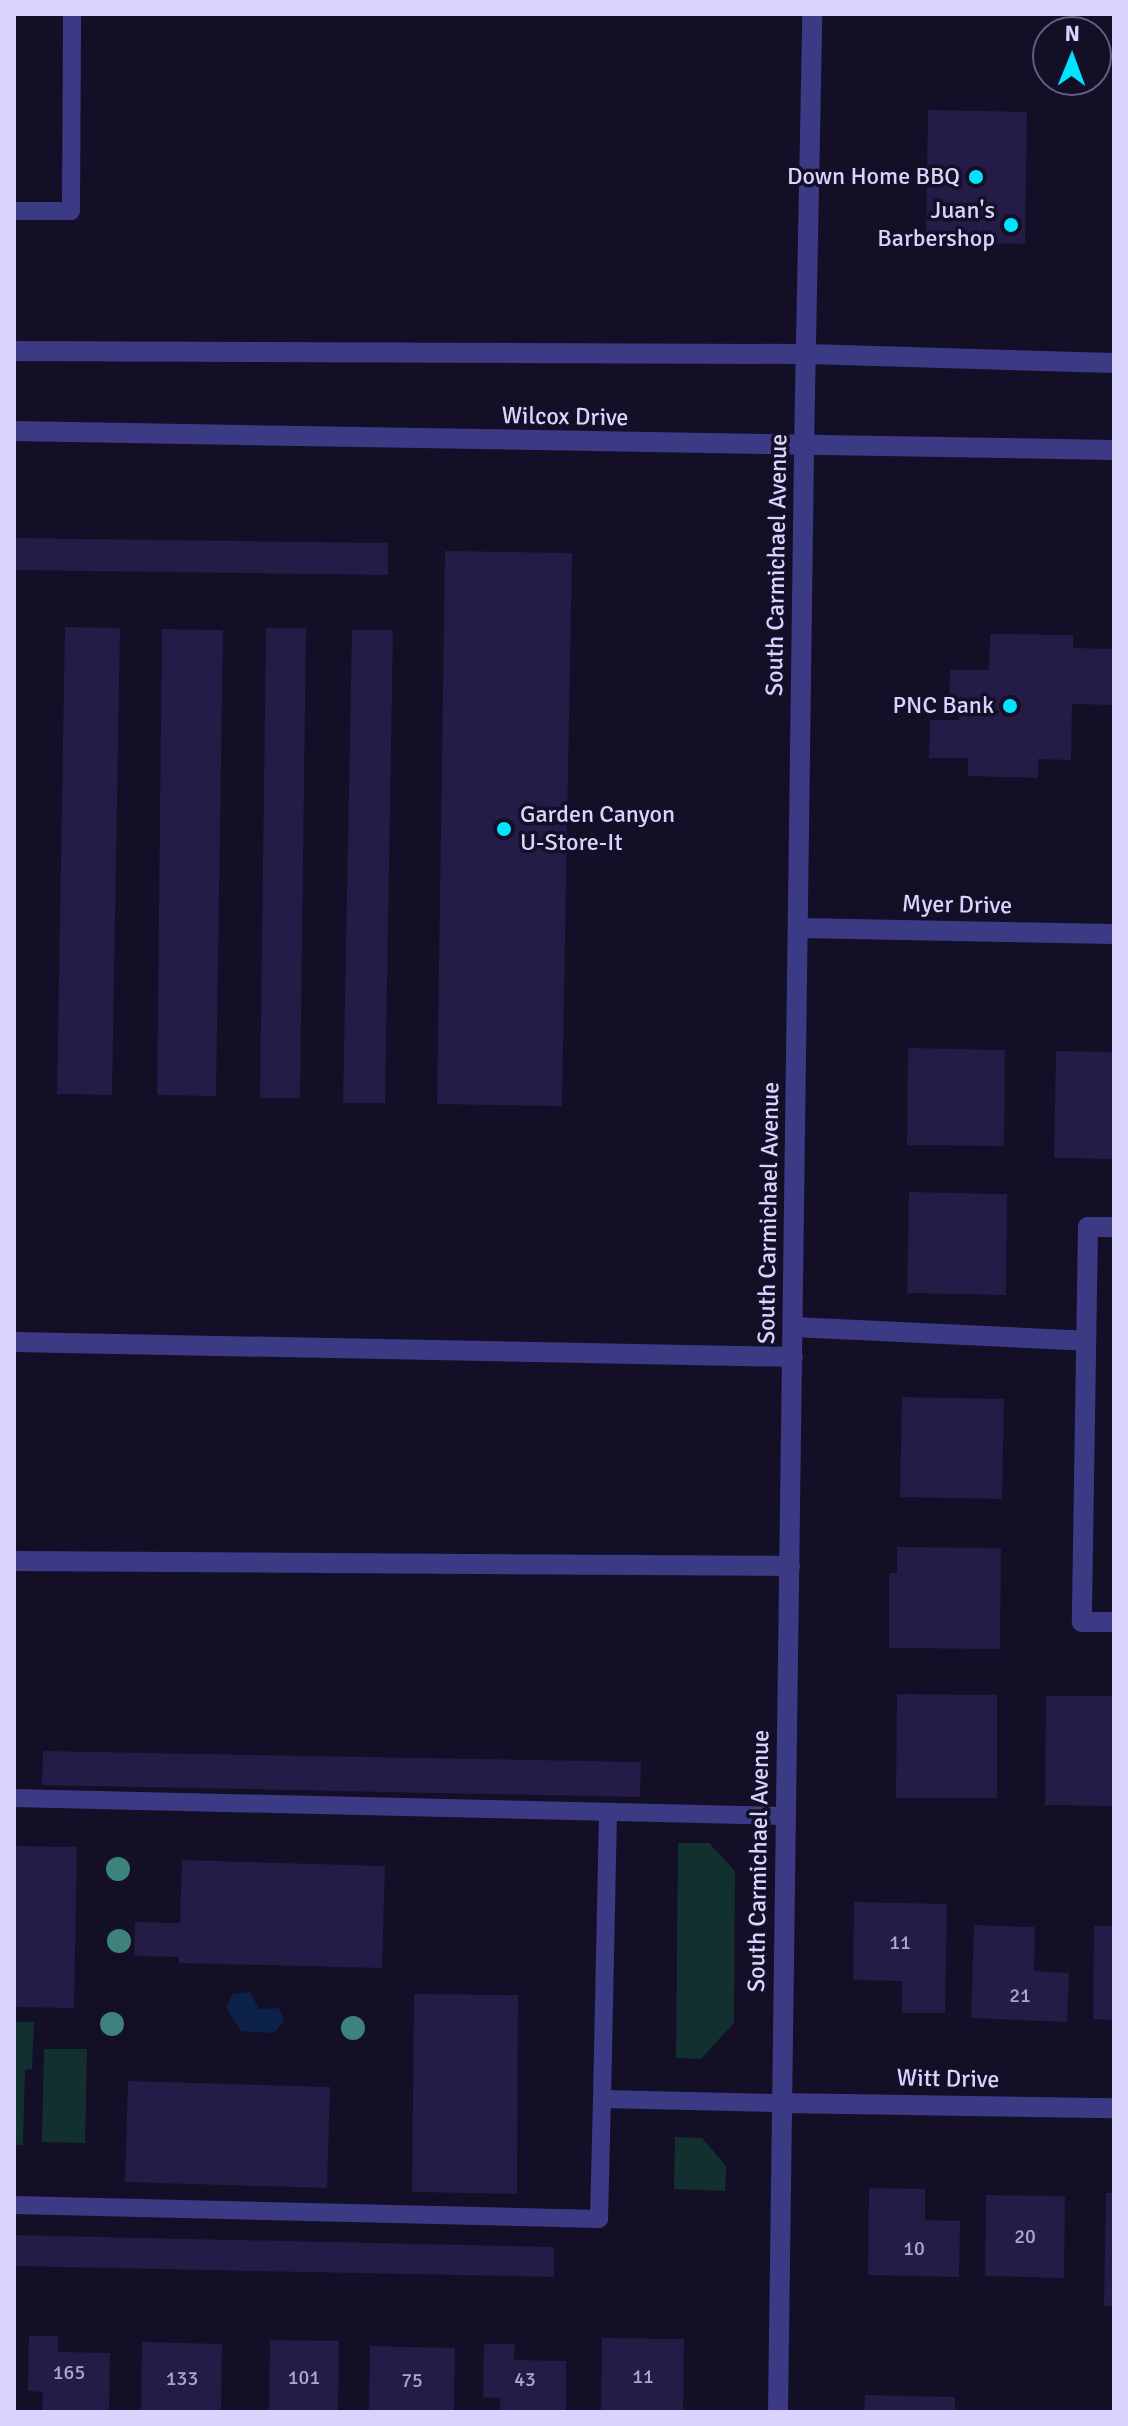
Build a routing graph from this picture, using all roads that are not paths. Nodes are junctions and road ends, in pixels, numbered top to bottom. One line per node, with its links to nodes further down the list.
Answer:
1 (72, 14): 3 (lane)
2 (812, 14): 5 (street, South Carmichael Avenue)
3 (14, 211)
4 (14, 351): 5 (street)
5 (807, 354): 6 (street); 8 (street, South Carmichael Avenue)
6 (1114, 363)
7 (14, 431): 8 (street, Wilcox Drive)
8 (804, 447): 9 (street, Wilcox Drive); 10 (street, South Carmichael Avenue)
9 (1114, 450)
10 (799, 928): 11 (street, Myer Drive); 13 (street, South Carmichael Avenue)
11 (1114, 934)
12 (1114, 1227): 14 (street)
13 (793, 1327): 14 (street); 16 (street, South Carmichael Avenue)
14 (1086, 1341): 19 (street)
15 (14, 1342): 16 (street)
16 (793, 1357): 18 (street, South Carmichael Avenue)
17 (14, 1561): 18 (street)
18 (790, 1566): 22 (street, South Carmichael Avenue)
19 (1114, 1622)
20 (14, 1798): 21 (lane)
21 (608, 1812): 22 (lane); 23 (lane)
22 (785, 1816): 24 (street, South Carmichael Avenue)
23 (602, 2099): 24 (lane); 26 (lane)
24 (781, 2103): 25 (street, Witt Drive); 27 (street, South Carmichael Avenue)
25 (1114, 2108)
26 (14, 2205)
27 (778, 2412)

